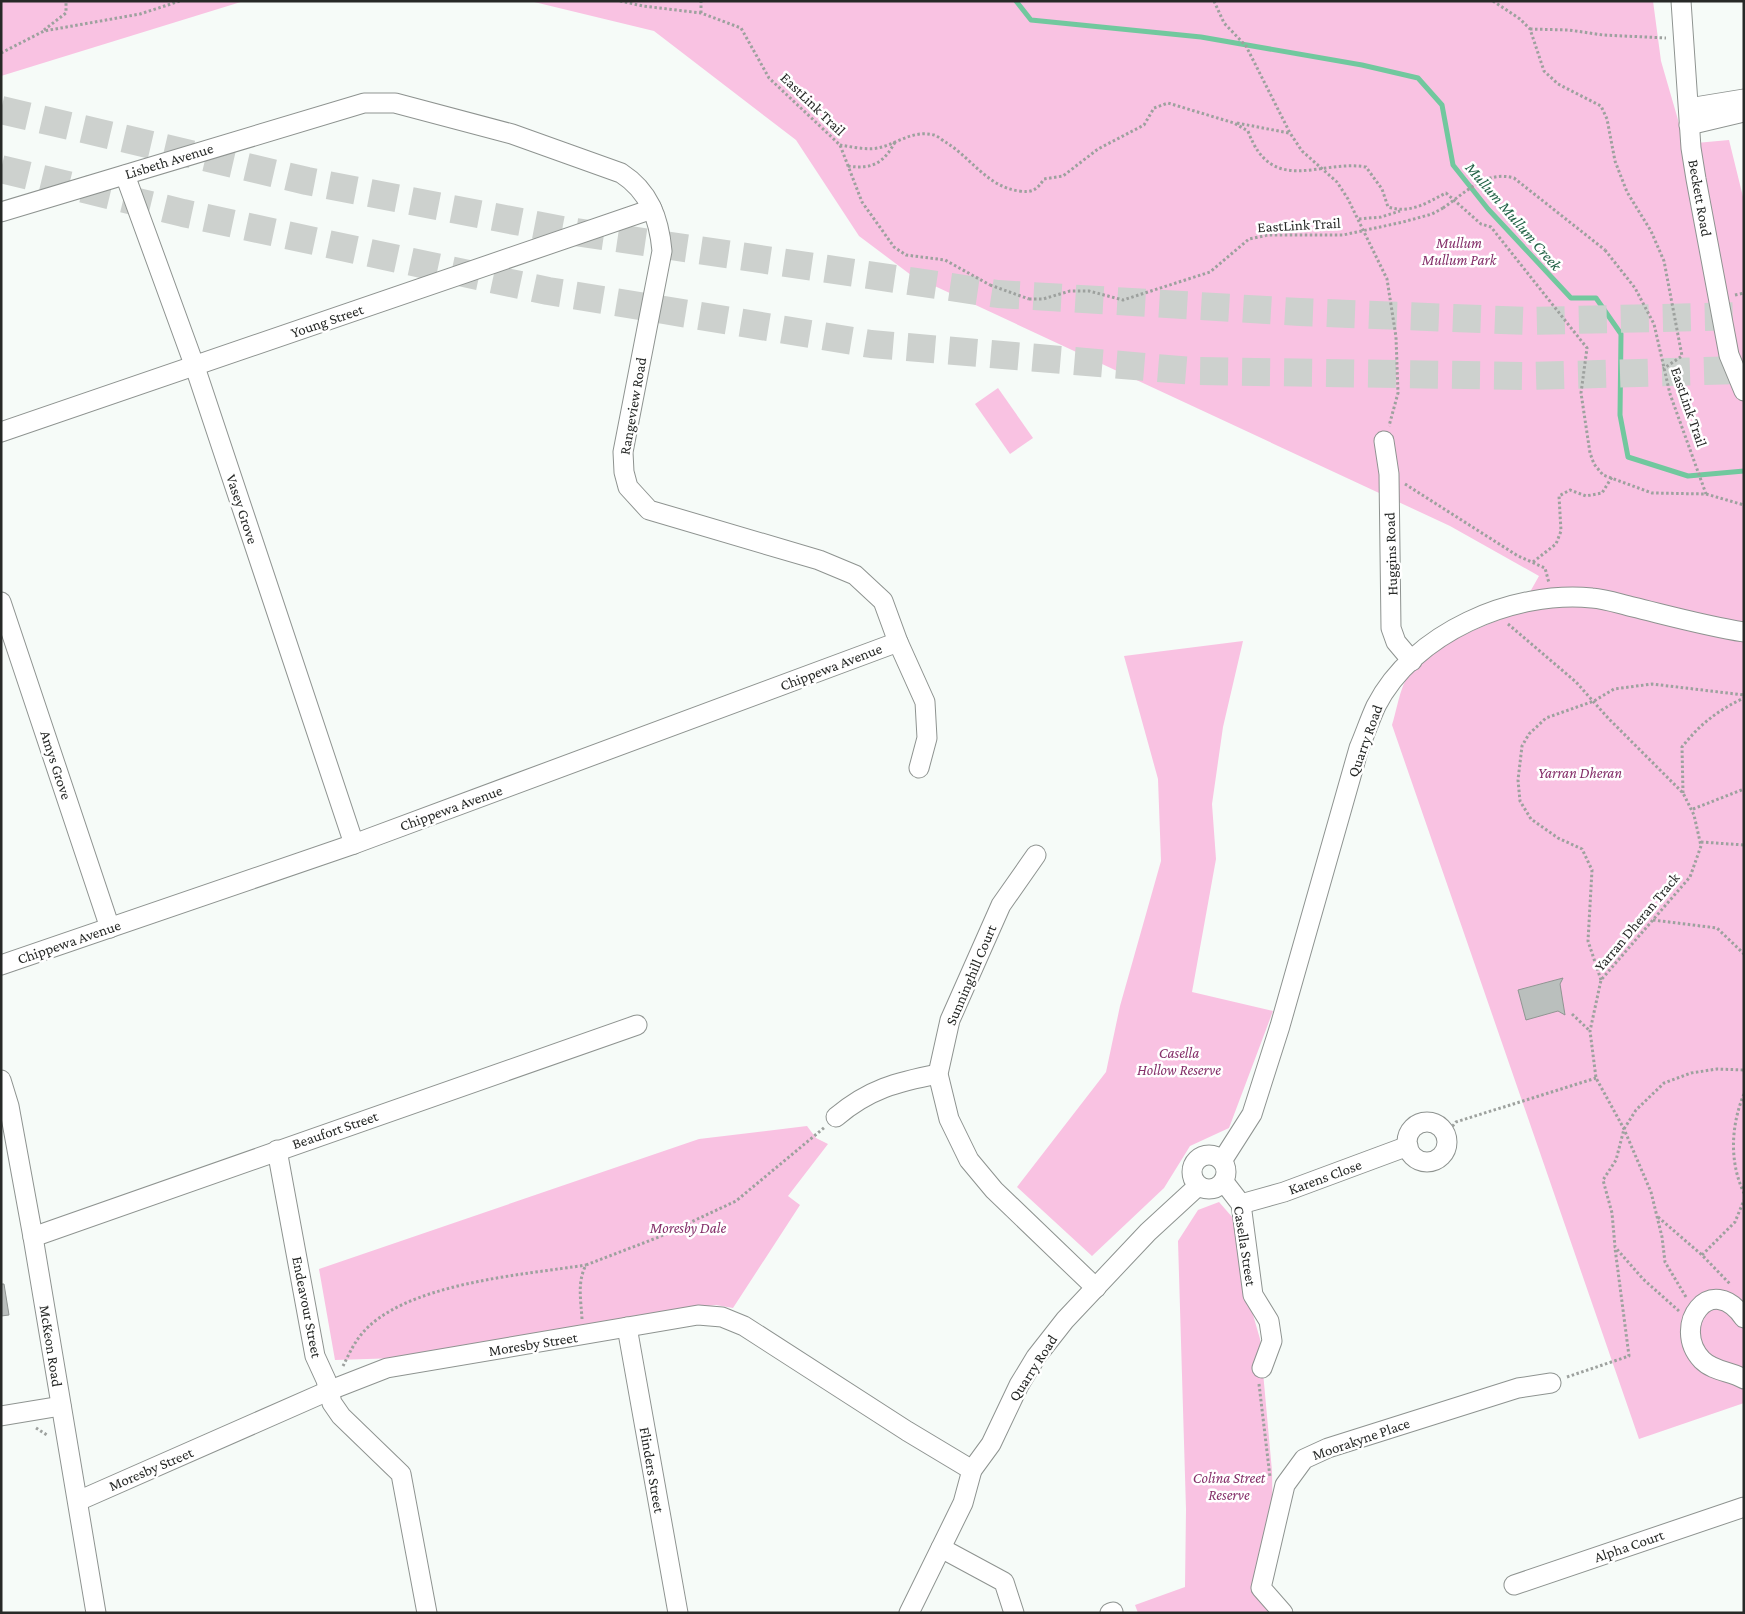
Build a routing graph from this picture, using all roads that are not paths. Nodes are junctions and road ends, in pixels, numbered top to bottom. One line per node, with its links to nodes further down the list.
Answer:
1 (1681, 1): 5 (street, Beckett Road)
2 (1744, 99): 5 (street)
3 (337, 109): 6 (street, Lisbeth Avenue); 7 (street, Rangeview Road)
4 (1744, 112): 5 (street)
5 (1689, 117): 10 (street, Beckett Road)
6 (125, 175): 8 (street, Lisbeth Avenue); 9 (street, Vasey Grove)
7 (652, 209): 9 (street, Young Street); 15 (street, Rangeview Road)
8 (1, 212)
9 (195, 367): 11 (street, Young Street); 18 (street, Vasey Grove)
10 (1744, 391)
11 (1, 432)
12 (1384, 441): 16 (street, Huggins Road)
13 (1, 602): 20 (street, Amys Grove)
14 (1744, 632): 16 (street, Quarry Road)
15 (898, 642): 17 (street, Rangeview Road); 18 (street, Chippewa Avenue)
16 (1412, 661): 28 (street, Quarry Road)
17 (919, 768)
18 (354, 844): 20 (street, Chippewa Avenue)
19 (1036, 855): 23 (street, Sunninghill Court)
20 (110, 928): 21 (street, Chippewa Avenue)
21 (1, 965)
22 (638, 1025): 27 (street, Beaufort Street)
23 (938, 1074): 25 (street); 33 (street, Sunninghill Court)
24 (1, 1080): 32 (street, McKeon Road)
25 (836, 1117)
26 (1408, 1146): 26 (street); 31 (street, Karens Close)
27 (277, 1150): 32 (street, Beaufort Street); 39 (street, Endeavour Street)
28 (1222, 1160): 29 (street); 30 (street)
29 (1224, 1182): 30 (street); 31 (street, Casella Street)
30 (1198, 1186): 33 (street, Quarry Road)
31 (1241, 1204): 36 (street, Casella Street)
32 (33, 1238): 40 (street, McKeon Road)
33 (1096, 1288): 42 (street, Quarry Road)
34 (1740, 1312): 37 (street)
35 (627, 1327): 39 (street, Moresby Street); 42 (street, Moresby Street); 49 (street, Flinders Street)
36 (1262, 1368)
37 (1744, 1379)
38 (1550, 1383): 52 (street, Moorakyne Place)
39 (328, 1391): 43 (street, Moresby Street); 48 (street, Endeavour Street)
40 (61, 1406): 41 (street); 43 (street, McKeon Road)
41 (1, 1416)
42 (972, 1470): 45 (street, Quarry Road)
43 (78, 1501): 47 (street, McKeon Road)
44 (1744, 1506): 46 (street, Alpha Court)
45 (940, 1548): 50 (street, Quarry Road); 51 (street)
46 (1514, 1585)
47 (96, 1613)
48 (427, 1613)
49 (678, 1613)
50 (909, 1613)
51 (1014, 1613)
52 (1283, 1613)

